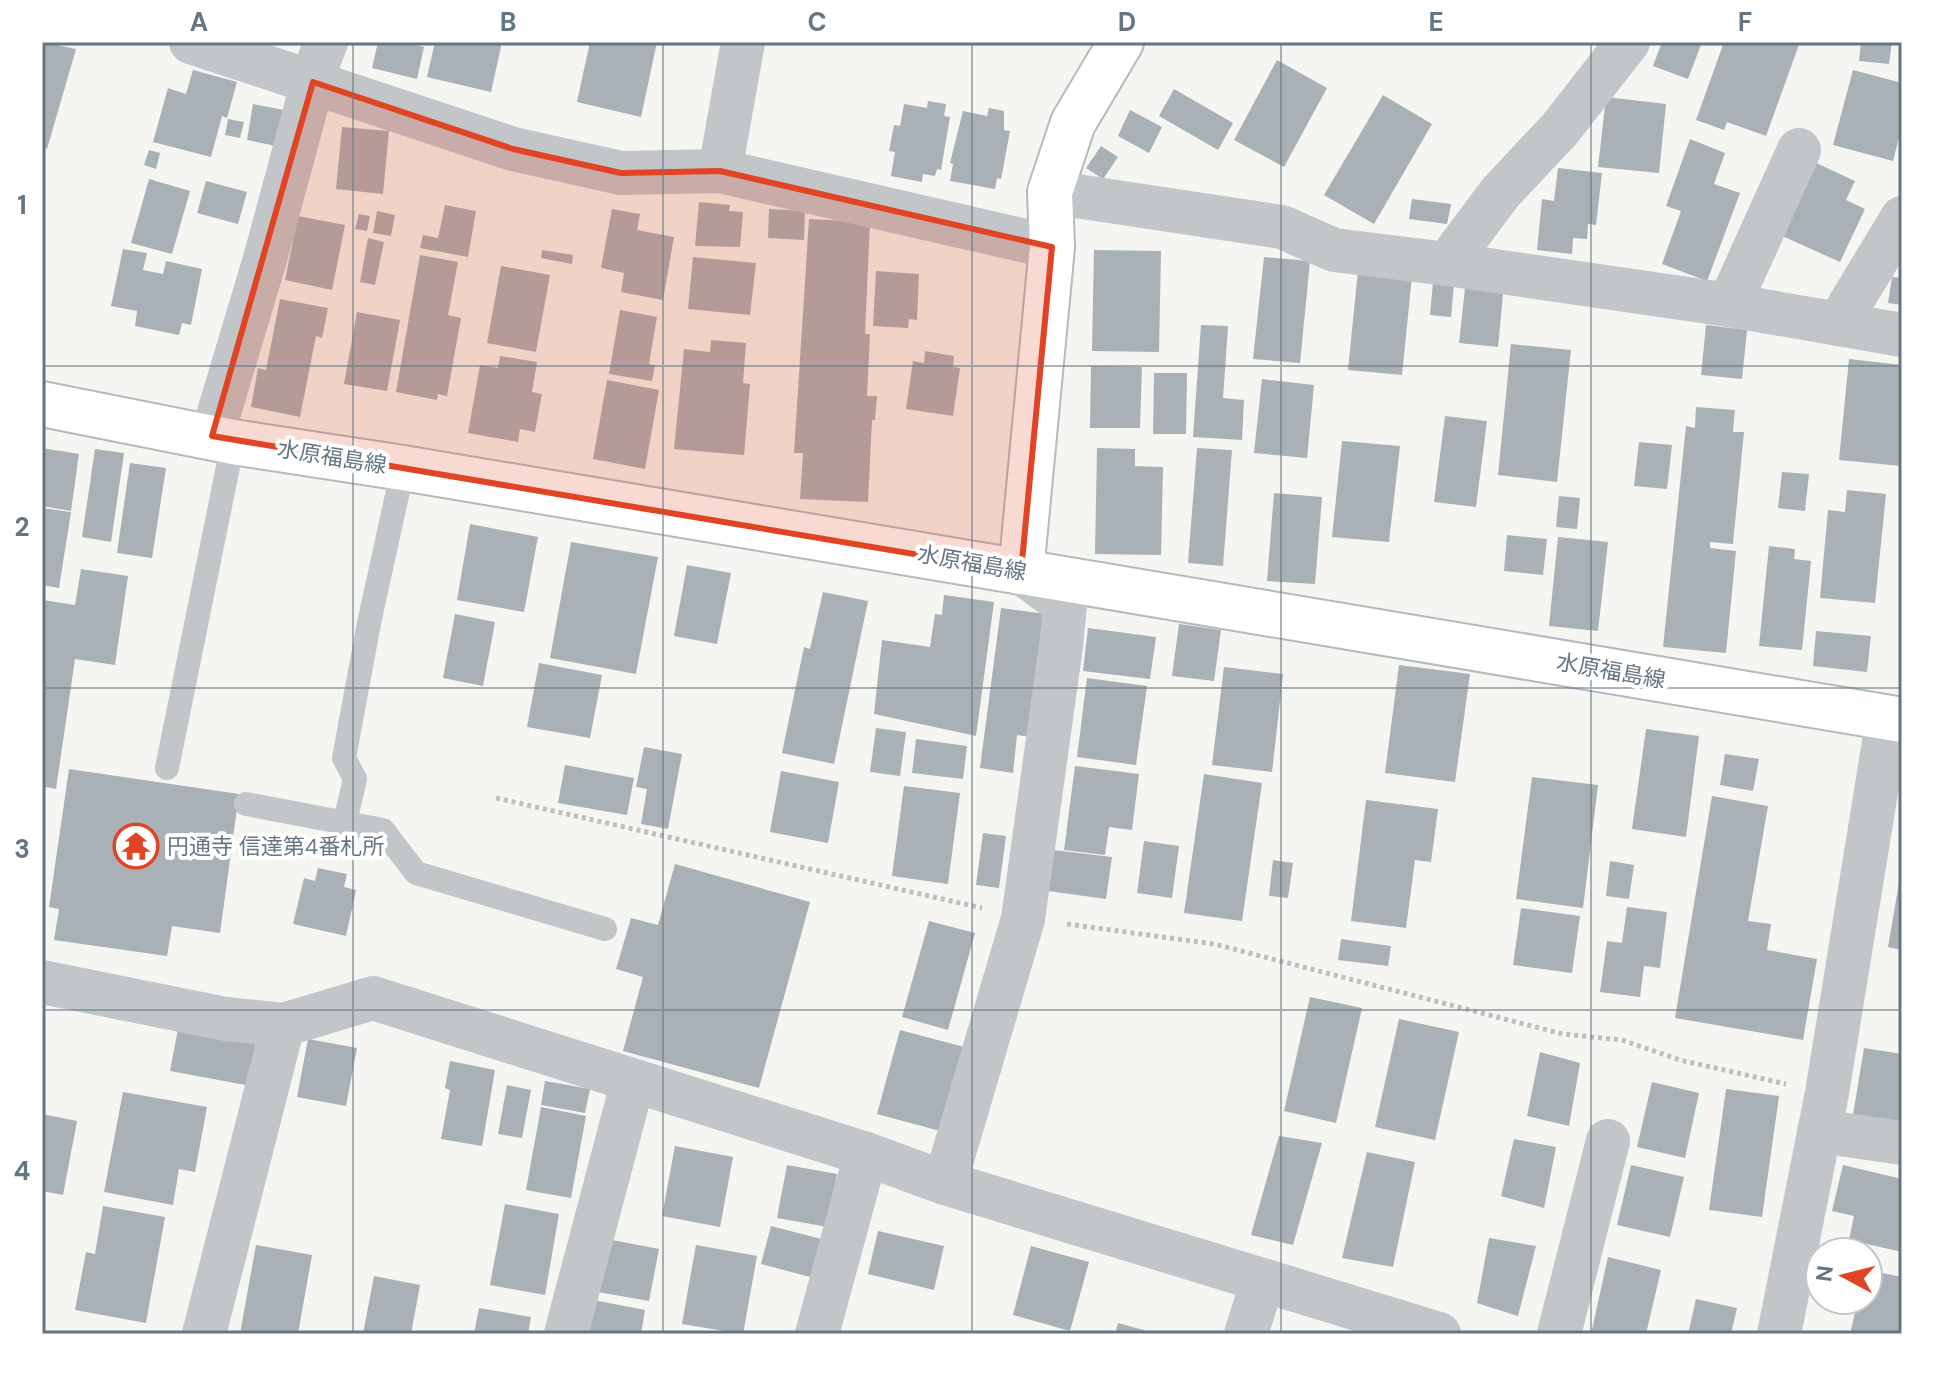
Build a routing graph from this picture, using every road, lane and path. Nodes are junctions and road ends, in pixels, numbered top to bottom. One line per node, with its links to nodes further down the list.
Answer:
1 (191, 42): 5 (street)
2 (743, 42): 7 (street)
3 (1121, 42): 8 (main road)
4 (1628, 42): 11 (street)
5 (320, 62): 7 (street); 16 (street)
6 (1799, 150): 12 (street)
7 (720, 171): 10 (street)
8 (1050, 192): 10 (main road); 11 (street)
9 (1902, 218): 13 (street)
10 (1052, 247): 18 (main road)
11 (1447, 264): 12 (street)
12 (1729, 305): 13 (street)
13 (1838, 324): 14 (street)
14 (1902, 335)
15 (42, 404): 16 (main road, 水原福島線)
16 (222, 439): 17 (main road, 水原福島線); 20 (lane)
17 (403, 468): 18 (main road, 水原福島線); 23 (lane)
18 (1021, 572): 19 (main road, 水原福島線); 24 (street)
19 (1895, 719): 29 (street)
20 (167, 768)
21 (496, 798): 24 (path)
22 (246, 804): 23 (lane)
23 (345, 822): 25 (lane)
24 (1023, 919): 29 (path); 33 (street)
25 (605, 929)
26 (42, 982): 27 (street)
27 (283, 1025): 28 (street); 35 (street)
28 (633, 1081): 32 (street); 36 (street)
29 (1823, 1112): 31 (street); 41 (street)
30 (1608, 1141): 40 (street)
31 (1902, 1143)
32 (866, 1154): 33 (street); 37 (street)
33 (945, 1183): 34 (street)
34 (1263, 1280): 38 (street); 39 (street)
35 (204, 1334)
36 (566, 1334)
37 (817, 1334)
38 (1246, 1334)
39 (1439, 1334)
40 (1559, 1334)
41 (1779, 1334)

